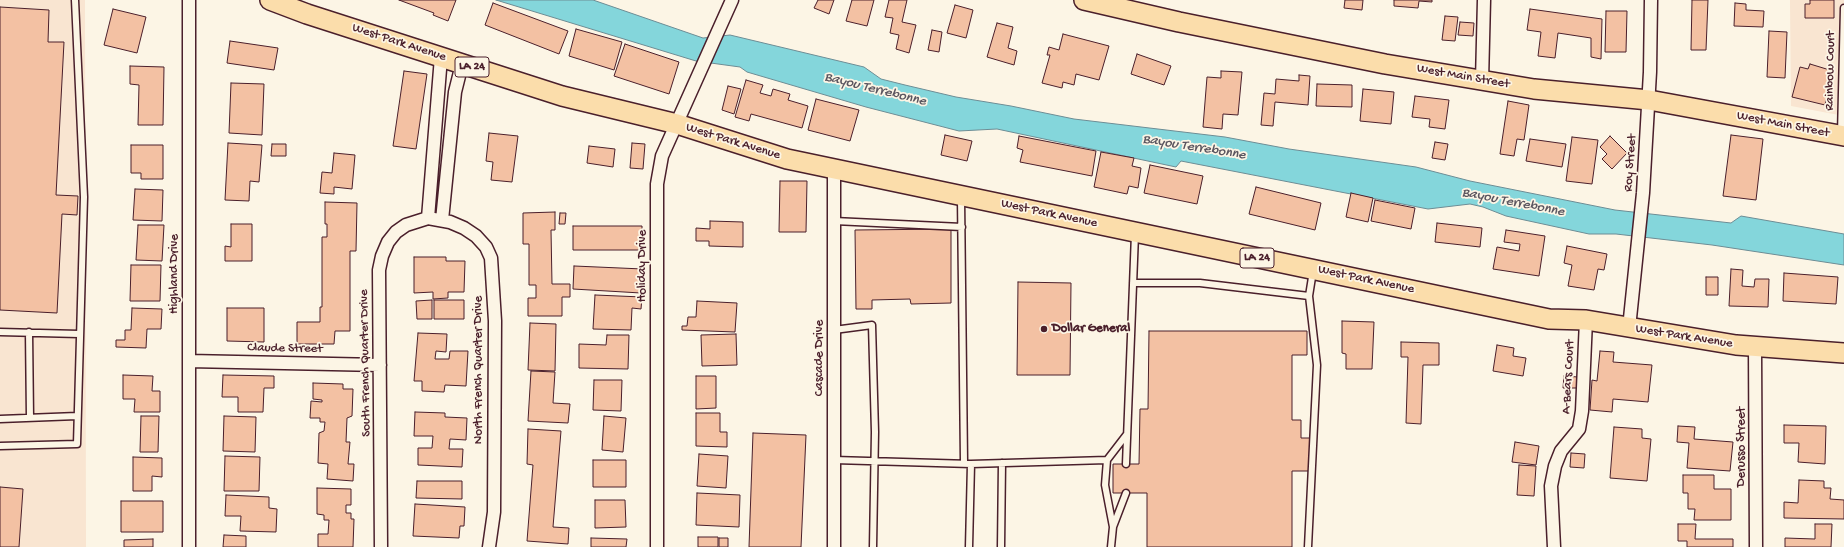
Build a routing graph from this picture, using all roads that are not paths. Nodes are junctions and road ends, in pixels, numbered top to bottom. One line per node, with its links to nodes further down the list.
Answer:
1 (75, 0): 30 (lane)
2 (189, 0): 33 (street, Highland Drive)
3 (270, 0): 9 (main road, West Park Avenue / LA 24)
4 (732, 0): 13 (street, Holiday Drive)
5 (1084, 0): 11 (main road, West Main Street)
6 (1484, 0): 11 (street)
7 (1651, 0): 12 (street, Roy Street)
8 (1844, 8): 14 (lane, Rainbow Court)
9 (440, 57): 10 (main road, West Park Avenue / LA 24); 17 (street)
10 (462, 64): 13 (main road, West Park Avenue / LA 24); 18 (street)
11 (1482, 81): 12 (main road, West Main Street)
12 (1649, 100): 14 (main road, West Main Street); 26 (street, Roy Street)
13 (677, 124): 15 (main road, West Park Avenue / LA 24); 51 (street, Holiday Drive)
14 (1842, 136)
15 (834, 169): 16 (main road, West Park Avenue / LA 24); 19 (street, Cascade Drive)
16 (961, 196): 20 (lane); 21 (main road, West Park Avenue / LA 24)
17 (428, 218): 18 (street, South French Quarter Drive); 34 (street, South French Quarter Drive)
18 (442, 220): 50 (street, North French Quarter Drive)
19 (834, 221): 20 (lane); 27 (street, Cascade Drive)
20 (962, 227): 43 (lane)
21 (1135, 232): 22 (main road, West Park Avenue / LA 24); 23 (lane)
22 (1314, 269): 24 (lane); 25 (main road, West Park Avenue / LA 24)
23 (1133, 283): 24 (lane); 38 (lane)
24 (1309, 296): 57 (lane)
25 (1586, 320): 26 (main road, West Park Avenue / LA 24); 58 (street, A-Bears Court)
26 (1629, 328): 31 (main road, West Park Avenue / LA 24)
27 (834, 330): 40 (street, Cascade Drive); 42 (lane)
28 (0, 332): 29 (lane)
29 (29, 332): 30 (lane); 37 (lane)
30 (79, 334): 35 (lane)
31 (1755, 346): 32 (main road, West Park Avenue / LA 24); 59 (street, Derusso Street)
32 (1844, 353)
33 (189, 361): 34 (street, Claude Street); 48 (street, Highland Drive)
34 (380, 365): 49 (street, South French Quarter Drive)
35 (77, 416): 37 (lane); 39 (lane)
36 (0, 418): 37 (lane)
37 (30, 418)
38 (1127, 434): 41 (lane); 45 (lane)
39 (0, 446)
40 (834, 460): 42 (lane); 52 (street, Cascade Drive)
41 (1107, 460): 44 (lane); 47 (lane)
42 (874, 461): 43 (lane); 53 (lane)
43 (968, 463): 44 (lane); 54 (lane)
44 (1002, 463): 55 (lane)
45 (1126, 464)
46 (1126, 492): 47 (lane)
47 (1113, 527): 56 (lane)
48 (189, 547)
49 (381, 547)
50 (489, 547)
51 (657, 547)
52 (834, 547)
53 (873, 547)
54 (969, 547)
55 (1001, 547)
56 (1111, 547)
57 (1308, 547)
58 (1554, 547)
59 (1756, 547)

